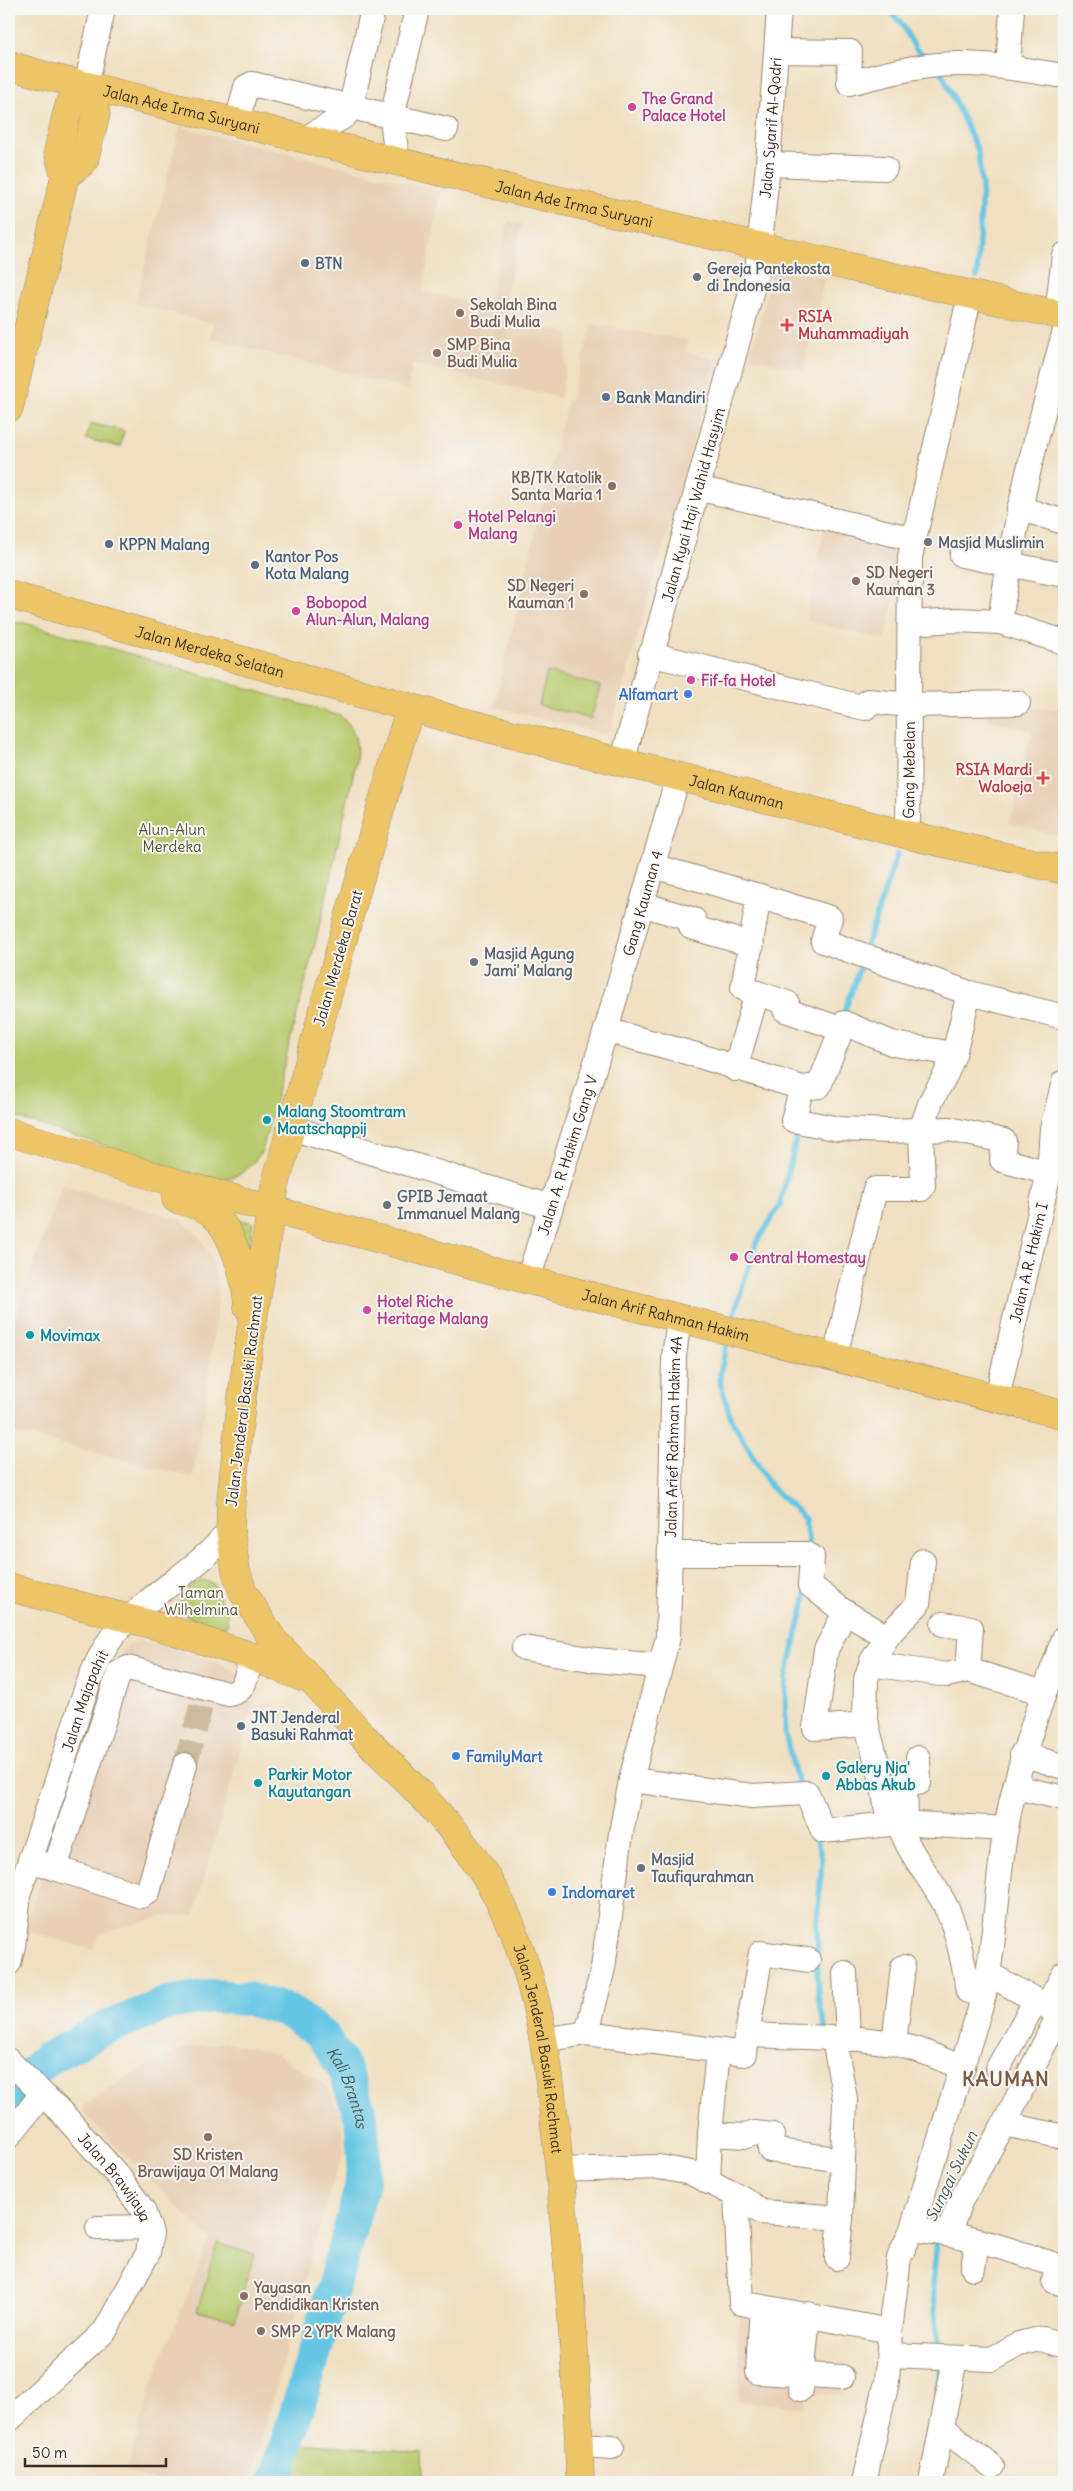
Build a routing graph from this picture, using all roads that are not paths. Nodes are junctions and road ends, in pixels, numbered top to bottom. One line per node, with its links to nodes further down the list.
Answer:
1 (103, 9): 10 (street)
2 (373, 9): 11 (street)
3 (417, 9): 12 (street)
4 (779, 9): 6 (street, Jalan Syarif Al-Qodri)
5 (1012, 9): 8 (street)
6 (776, 50): 8 (street); 17 (street, Jalan Syarif Al-Qodri)
7 (9, 65): 10 (main road, Jalan Ade Irma Suryani)
8 (1008, 67): 9 (street)
9 (1064, 76)
10 (86, 86): 13 (main road, Jalan Ade Irma Suryani); 23 (main road)
11 (351, 106): 12 (street); 13 (street); 15 (street)
12 (392, 117): 14 (street); 16 (street)
13 (237, 122): 15 (main road, Jalan Ade Irma Suryani)
14 (446, 129)
15 (306, 138): 16 (main road, Jalan Ade Irma Suryani)
16 (397, 160): 19 (main road, Jalan Ade Irma Suryani)
17 (768, 164): 18 (street); 19 (street, Jalan Syarif Al-Qodri)
18 (885, 168)
19 (761, 246): 21 (main road, Jalan Ade Irma Suryani); 24 (street, Jalan Kyai Haji Wahid Hasyim)
20 (1064, 255): 22 (street)
21 (970, 295): 22 (main road, Jalan Ade Irma Suryani); 27 (street, Gang Mebelan)
22 (1062, 321): 25 (street)
23 (9, 408)
24 (697, 488): 27 (street); 35 (street, Jalan Kyai Haji Wahid Hasyim)
25 (1019, 508): 26 (street); 29 (street)
26 (1064, 522)
27 (914, 539): 33 (street, Gang Mebelan)
28 (962, 555): 29 (street)
29 (1008, 564): 30 (street); 32 (street)
30 (1064, 576)
31 (9, 595): 38 (main road, Jalan Merdeka Selatan)
32 (1000, 622): 33 (street); 34 (street)
33 (910, 623): 37 (street, Gang Mebelan)
34 (1064, 642)
35 (650, 654): 37 (street); 39 (street, Jalan Kyai Haji Wahid Hasyim)
36 (1018, 703): 37 (street)
37 (910, 704): 41 (street, Gang Mebelan)
38 (410, 708): 39 (main road, Jalan Kauman); 56 (main road, Jalan Merdeka Barat)
39 (622, 763): 40 (main road, Jalan Kauman)
40 (678, 777): 41 (main road, Jalan Kauman); 42 (street, Gang Kauman 4)
41 (908, 835): 43 (main road, Jalan Kauman)
42 (653, 866): 44 (street); 45 (street, Gang Kauman 4)
43 (1064, 870)
44 (759, 896): 46 (street); 48 (street)
45 (642, 904): 46 (street); 51 (street, Gang Kauman 4)
46 (752, 945): 47 (street)
47 (757, 993): 50 (street); 53 (street)
48 (969, 993): 49 (street); 52 (street)
49 (1064, 1017)
50 (838, 1029): 52 (street); 55 (street)
51 (606, 1030): 53 (street); 63 (street, Jalan A. R Hakim Gang V)
52 (954, 1054): 57 (street)
53 (735, 1069): 55 (street)
54 (1064, 1082): 58 (street, Jalan A.R. Hakim I)
55 (808, 1087): 57 (street)
56 (291, 1128): 63 (street); 64 (main road, Jalan Merdeka Barat)
57 (921, 1130): 61 (street); 68 (street)
58 (1058, 1130): 61 (street, Jalan A.R. Hakim I)
59 (9, 1132): 62 (main road)
60 (9, 1150): 62 (main road)
61 (1049, 1173): 69 (street, Jalan A.R. Hakim I)
62 (178, 1192): 64 (main road, Jalan Arif Rahman Hakim); 67 (main road)
63 (551, 1207): 65 (street, Jalan A. R Hakim Gang V)
64 (271, 1208): 65 (main road, Jalan Arif Rahman Hakim); 67 (main road, Jalan Jenderal Basuki Rachmat)
65 (528, 1280): 66 (main road, Jalan Arif Rahman Hakim)
66 (679, 1319): 68 (main road, Jalan Arif Rahman Hakim); 72 (street, Jalan Arief Rahman Hakim 4A)
67 (249, 1344): 71 (main road, Jalan Jenderal Basuki Rachmat)
68 (834, 1357): 69 (main road, Jalan Arif Rahman Hakim)
69 (997, 1397): 70 (main road, Jalan Arif Rahman Hakim)
70 (1064, 1415)
71 (230, 1530): 76 (street, Jalan Majapahit); 85 (main road, Jalan Jenderal Basuki Rachmat)
72 (670, 1554): 75 (street); 83 (street, Jalan Arief Rahman Hakim 4A)
73 (923, 1561): 78 (street)
74 (9, 1587): 76 (main road, Jalan Jenderal Basuki Rachmat)
75 (845, 1612): 78 (street); 87 (street)
76 (128, 1619): 81 (main road, Jalan Jenderal Basuki Rachmat); 97 (street, Jalan Majapahit)
77 (944, 1624): 84 (street)
78 (887, 1637): 82 (street)
79 (1064, 1638): 86 (street)
80 (524, 1648): 83 (street)
81 (251, 1656): 85 (main road, Jalan Jenderal Basuki Rachmat); 98 (street)
82 (871, 1664): 84 (street); 87 (street)
83 (660, 1666): 92 (street, Jalan Arief Rahman Hakim 4A)
84 (968, 1670): 86 (street)
85 (317, 1687): 111 (main road, Jalan Jenderal Basuki Rachmat)
86 (1052, 1690): 88 (street)
87 (867, 1724): 95 (street)
88 (1022, 1754): 91 (street); 93 (street)
89 (918, 1758): 95 (street)
90 (185, 1765): 98 (street)
91 (1064, 1767)
92 (631, 1780): 95 (street); 108 (street, Jalan Arief Rahman Hakim 4A)
93 (1015, 1787): 94 (street); 96 (street)
94 (1064, 1798)
95 (898, 1823): 96 (street); 106 (street)
96 (1006, 1829): 106 (street)
97 (30, 1860): 98 (street); 99 (street, Jalan Majapahit)
98 (55, 1868)
99 (20, 1888): 100 (street, Jalan Majapahit); 102 (street)
100 (9, 1918)
101 (808, 1960): 109 (street)
102 (9, 1963)
103 (903, 1967): 112 (street)
104 (844, 1973): 110 (street)
105 (1064, 1974): 107 (street)
106 (986, 1985): 107 (street); 115 (street)
107 (1055, 2012): 116 (street); 118 (street)
108 (587, 2033): 111 (street); 113 (street)
109 (747, 2035): 110 (street); 113 (street)
110 (834, 2039): 112 (street); 122 (street)
111 (543, 2040): 123 (main road, Jalan Jenderal Basuki Rachmat)
112 (894, 2044): 115 (street)
113 (718, 2051): 119 (street)
114 (9, 2061): 117 (street, Jalan Brawijaya)
115 (963, 2068): 129 (street)
116 (998, 2068)
117 (39, 2091): 120 (street); 127 (street, Jalan Brawijaya)
118 (1004, 2124): 121 (street); 129 (street)
119 (710, 2134): 122 (street); 124 (street)
120 (9, 2136)
121 (1064, 2137)
122 (839, 2159): 126 (street)
123 (559, 2170): 124 (street); 144 (main road, Jalan Jenderal Basuki Rachmat)
124 (708, 2182): 125 (street)
125 (736, 2195): 126 (street); 134 (street)
126 (849, 2213): 131 (street)
127 (149, 2227): 128 (street); 142 (street, Jalan Brawijaya)
128 (98, 2228)
129 (930, 2231): 130 (street); 135 (street)
130 (976, 2242): 132 (street); 133 (street)
131 (837, 2258)
132 (973, 2268)
133 (1064, 2284)
134 (762, 2307): 136 (street); 138 (street)
135 (890, 2331): 138 (street); 139 (street)
136 (760, 2341): 138 (street); 138 (street)
137 (1064, 2343): 140 (street)
138 (804, 2353): 141 (street)
139 (890, 2355): 140 (street); 148 (street)
140 (944, 2359): 143 (street)
141 (842, 2377)
142 (9, 2420)
143 (942, 2428): 146 (street); 149 (street)
144 (580, 2444): 145 (street); 147 (main road, Jalan Jenderal Basuki Rachmat)
145 (612, 2447)
146 (992, 2466)
147 (580, 2482)
148 (864, 2482)
149 (931, 2482)

